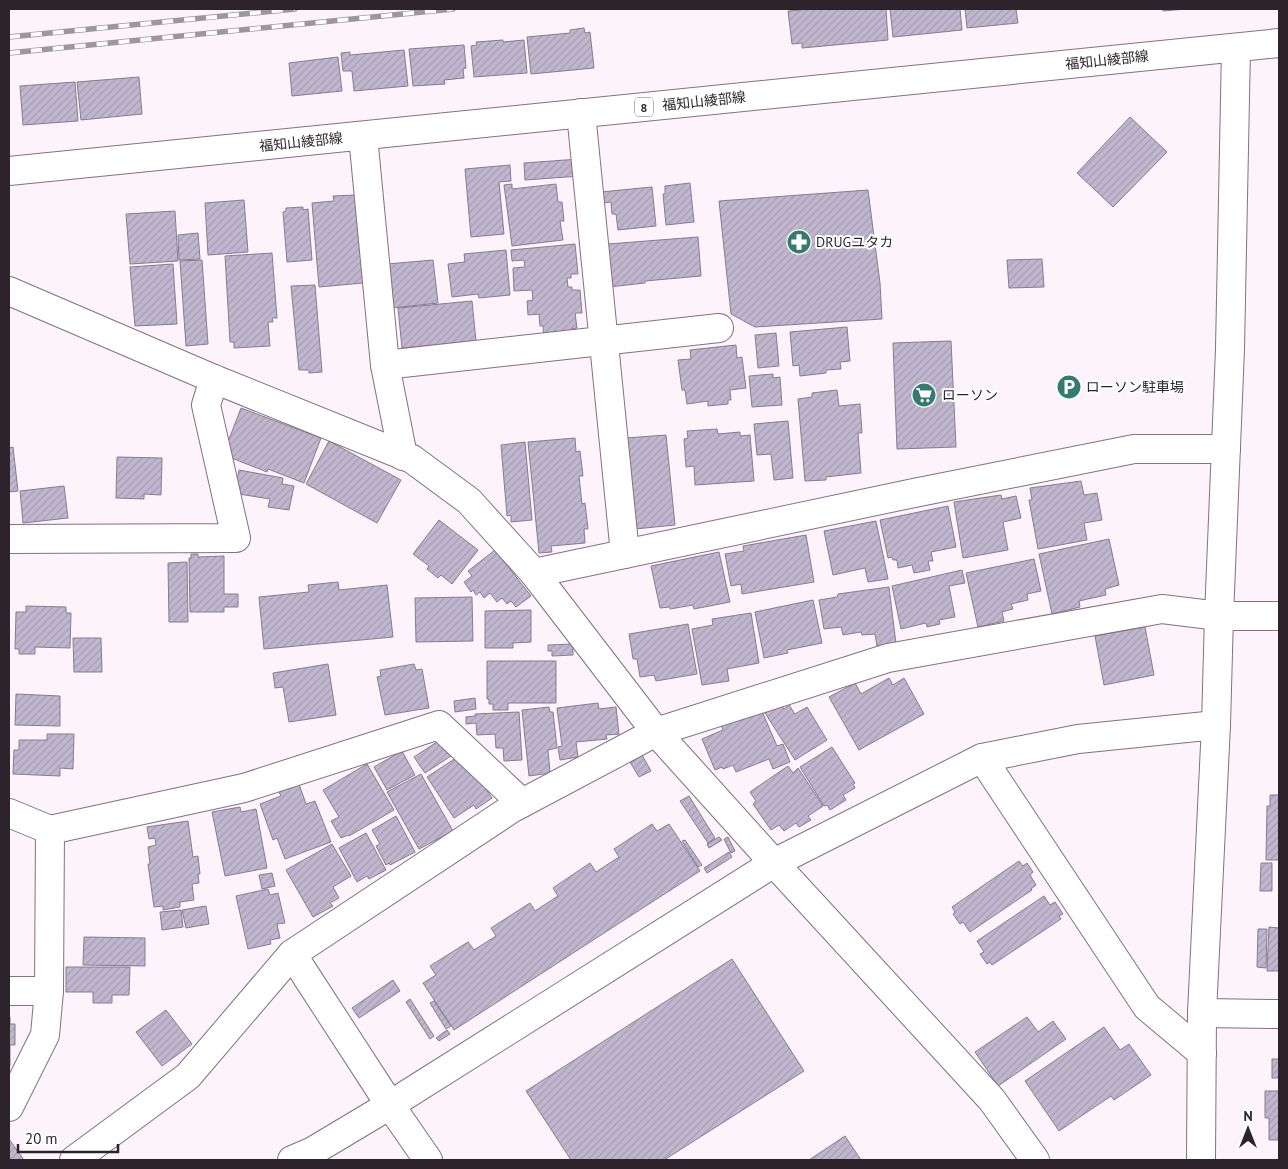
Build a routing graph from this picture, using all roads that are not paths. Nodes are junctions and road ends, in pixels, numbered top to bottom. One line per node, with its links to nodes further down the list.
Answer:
1 (1279, 44): 2 (street, 福知山綾部線 / 8)
2 (1236, 48): 3 (street, 福知山綾部線 / 8); 11 (street)
3 (581, 113): 4 (street, 福知山綾部線 / 8); 8 (street)
4 (363, 136): 5 (street, 福知山綾部線 / 8); 9 (street)
5 (9, 171)
6 (9, 291): 10 (street)
7 (719, 328): 8 (street)
8 (605, 341): 9 (street); 14 (street)
9 (385, 364): 12 (street)
10 (214, 379): 12 (street); 13 (street)
11 (1226, 449): 14 (street); 16 (street)
12 (403, 456): 15 (street)
13 (9, 539)
14 (625, 554): 15 (street)
15 (534, 573): 19 (street)
16 (1219, 616): 17 (street); 18 (street); 19 (street)
17 (1279, 616)
18 (1216, 725): 20 (street); 28 (street)
19 (656, 732): 21 (street); 24 (street)
20 (982, 758): 24 (street); 30 (street)
21 (522, 803): 23 (street); 25 (street)
22 (9, 813): 23 (street)
23 (50, 830): 27 (street)
24 (774, 863): 31 (street); 36 (street)
25 (292, 954): 31 (street); 33 (street)
26 (9, 991): 27 (street)
27 (49, 991): 32 (street)
28 (1202, 1013): 29 (street); 30 (street)
29 (1279, 1014)
30 (1202, 1053): 37 (street)
31 (390, 1105): 34 (street); 35 (street)
32 (9, 1107)
33 (74, 1160)
34 (292, 1160)
35 (428, 1160)
36 (1035, 1160)
37 (1201, 1160)

